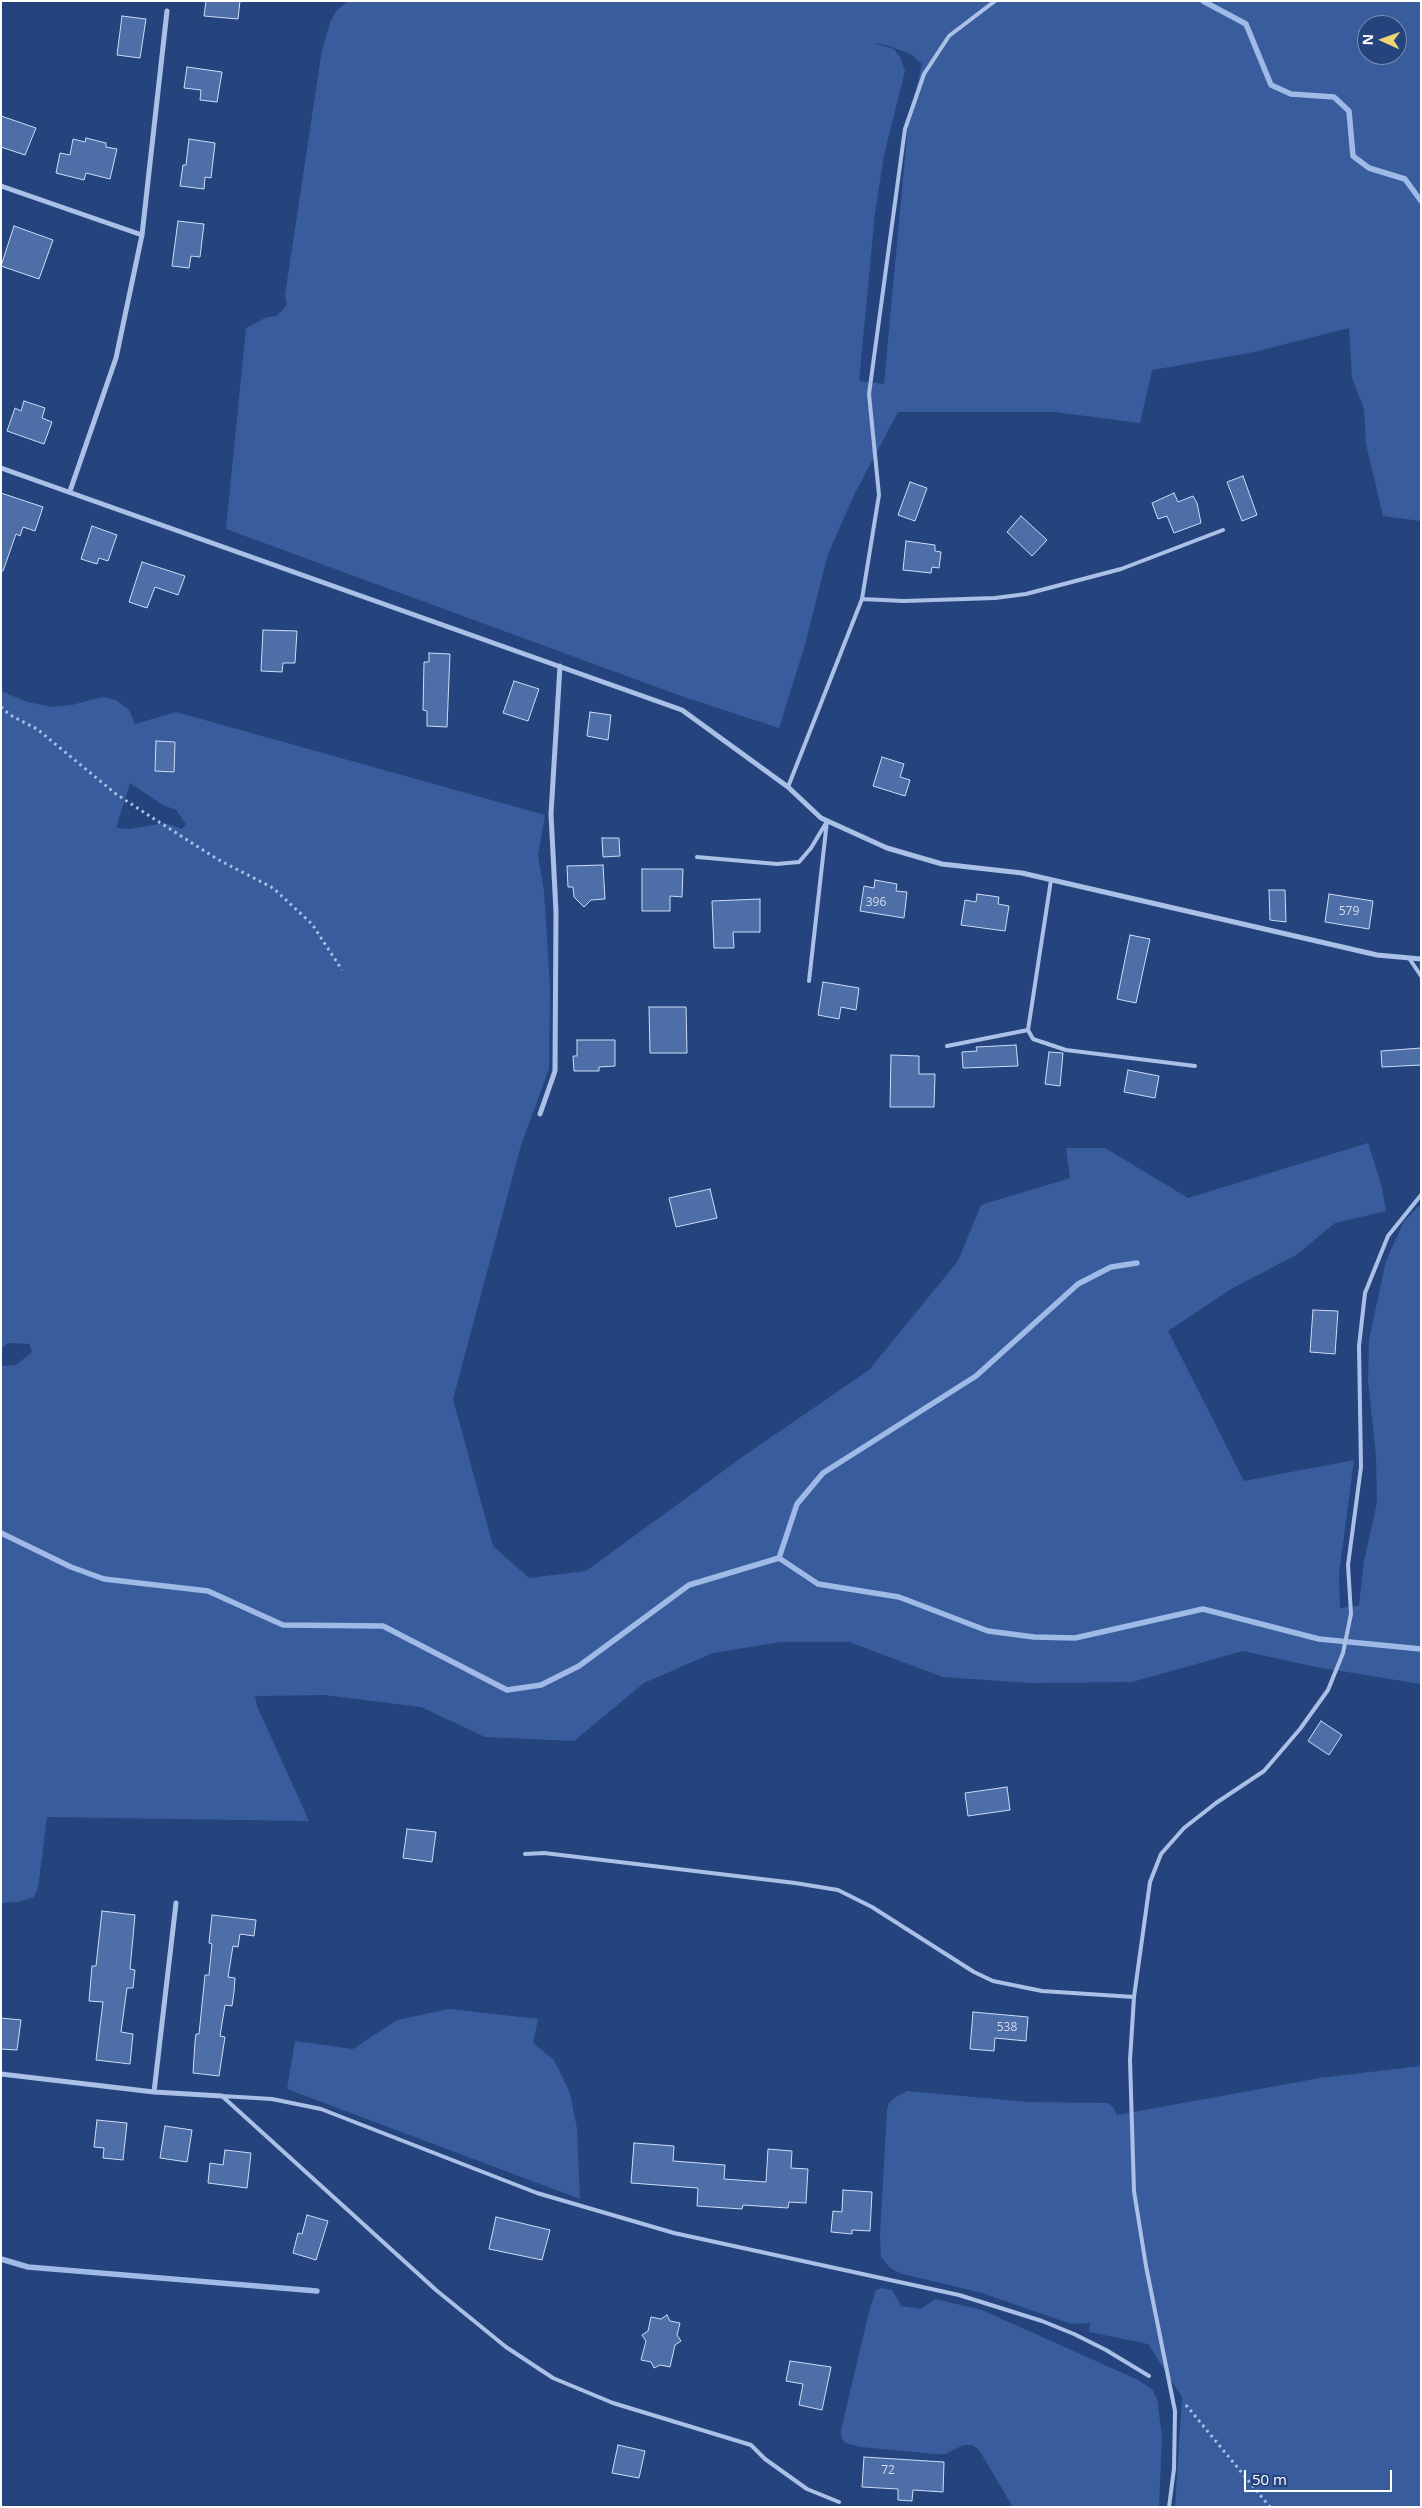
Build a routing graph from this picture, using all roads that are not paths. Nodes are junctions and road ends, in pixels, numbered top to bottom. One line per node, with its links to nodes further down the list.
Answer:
1 (995, 1): 8 (lane)
2 (167, 12): 4 (street)
3 (1, 186): 4 (street)
4 (142, 235): 6 (street)
5 (1, 468): 6 (street)
6 (70, 491): 9 (street)
7 (1223, 530): 8 (lane)
8 (862, 599): 10 (lane)
9 (560, 666): 10 (street); 21 (street)
10 (788, 787): 11 (street)
11 (827, 821): 12 (lane); 13 (street); 17 (lane)
12 (697, 857)
13 (1051, 880): 14 (street); 18 (lane)
14 (1409, 958): 15 (street); 16 (lane)
15 (1421, 959)
16 (1421, 976)
17 (809, 981)
18 (1028, 1030): 19 (lane); 20 (lane)
19 (947, 1046)
20 (1196, 1066)
21 (540, 1114)
22 (1421, 1195): 25 (lane)
23 (525, 1854): 25 (lane)
24 (176, 1903): 27 (street)
25 (1134, 1997): 31 (lane)
26 (1, 2074): 27 (street)
27 (154, 2092): 28 (street)
28 (222, 2096): 29 (lane); 30 (lane)
29 (1149, 2376)
30 (839, 2502)
31 (1169, 2507)

